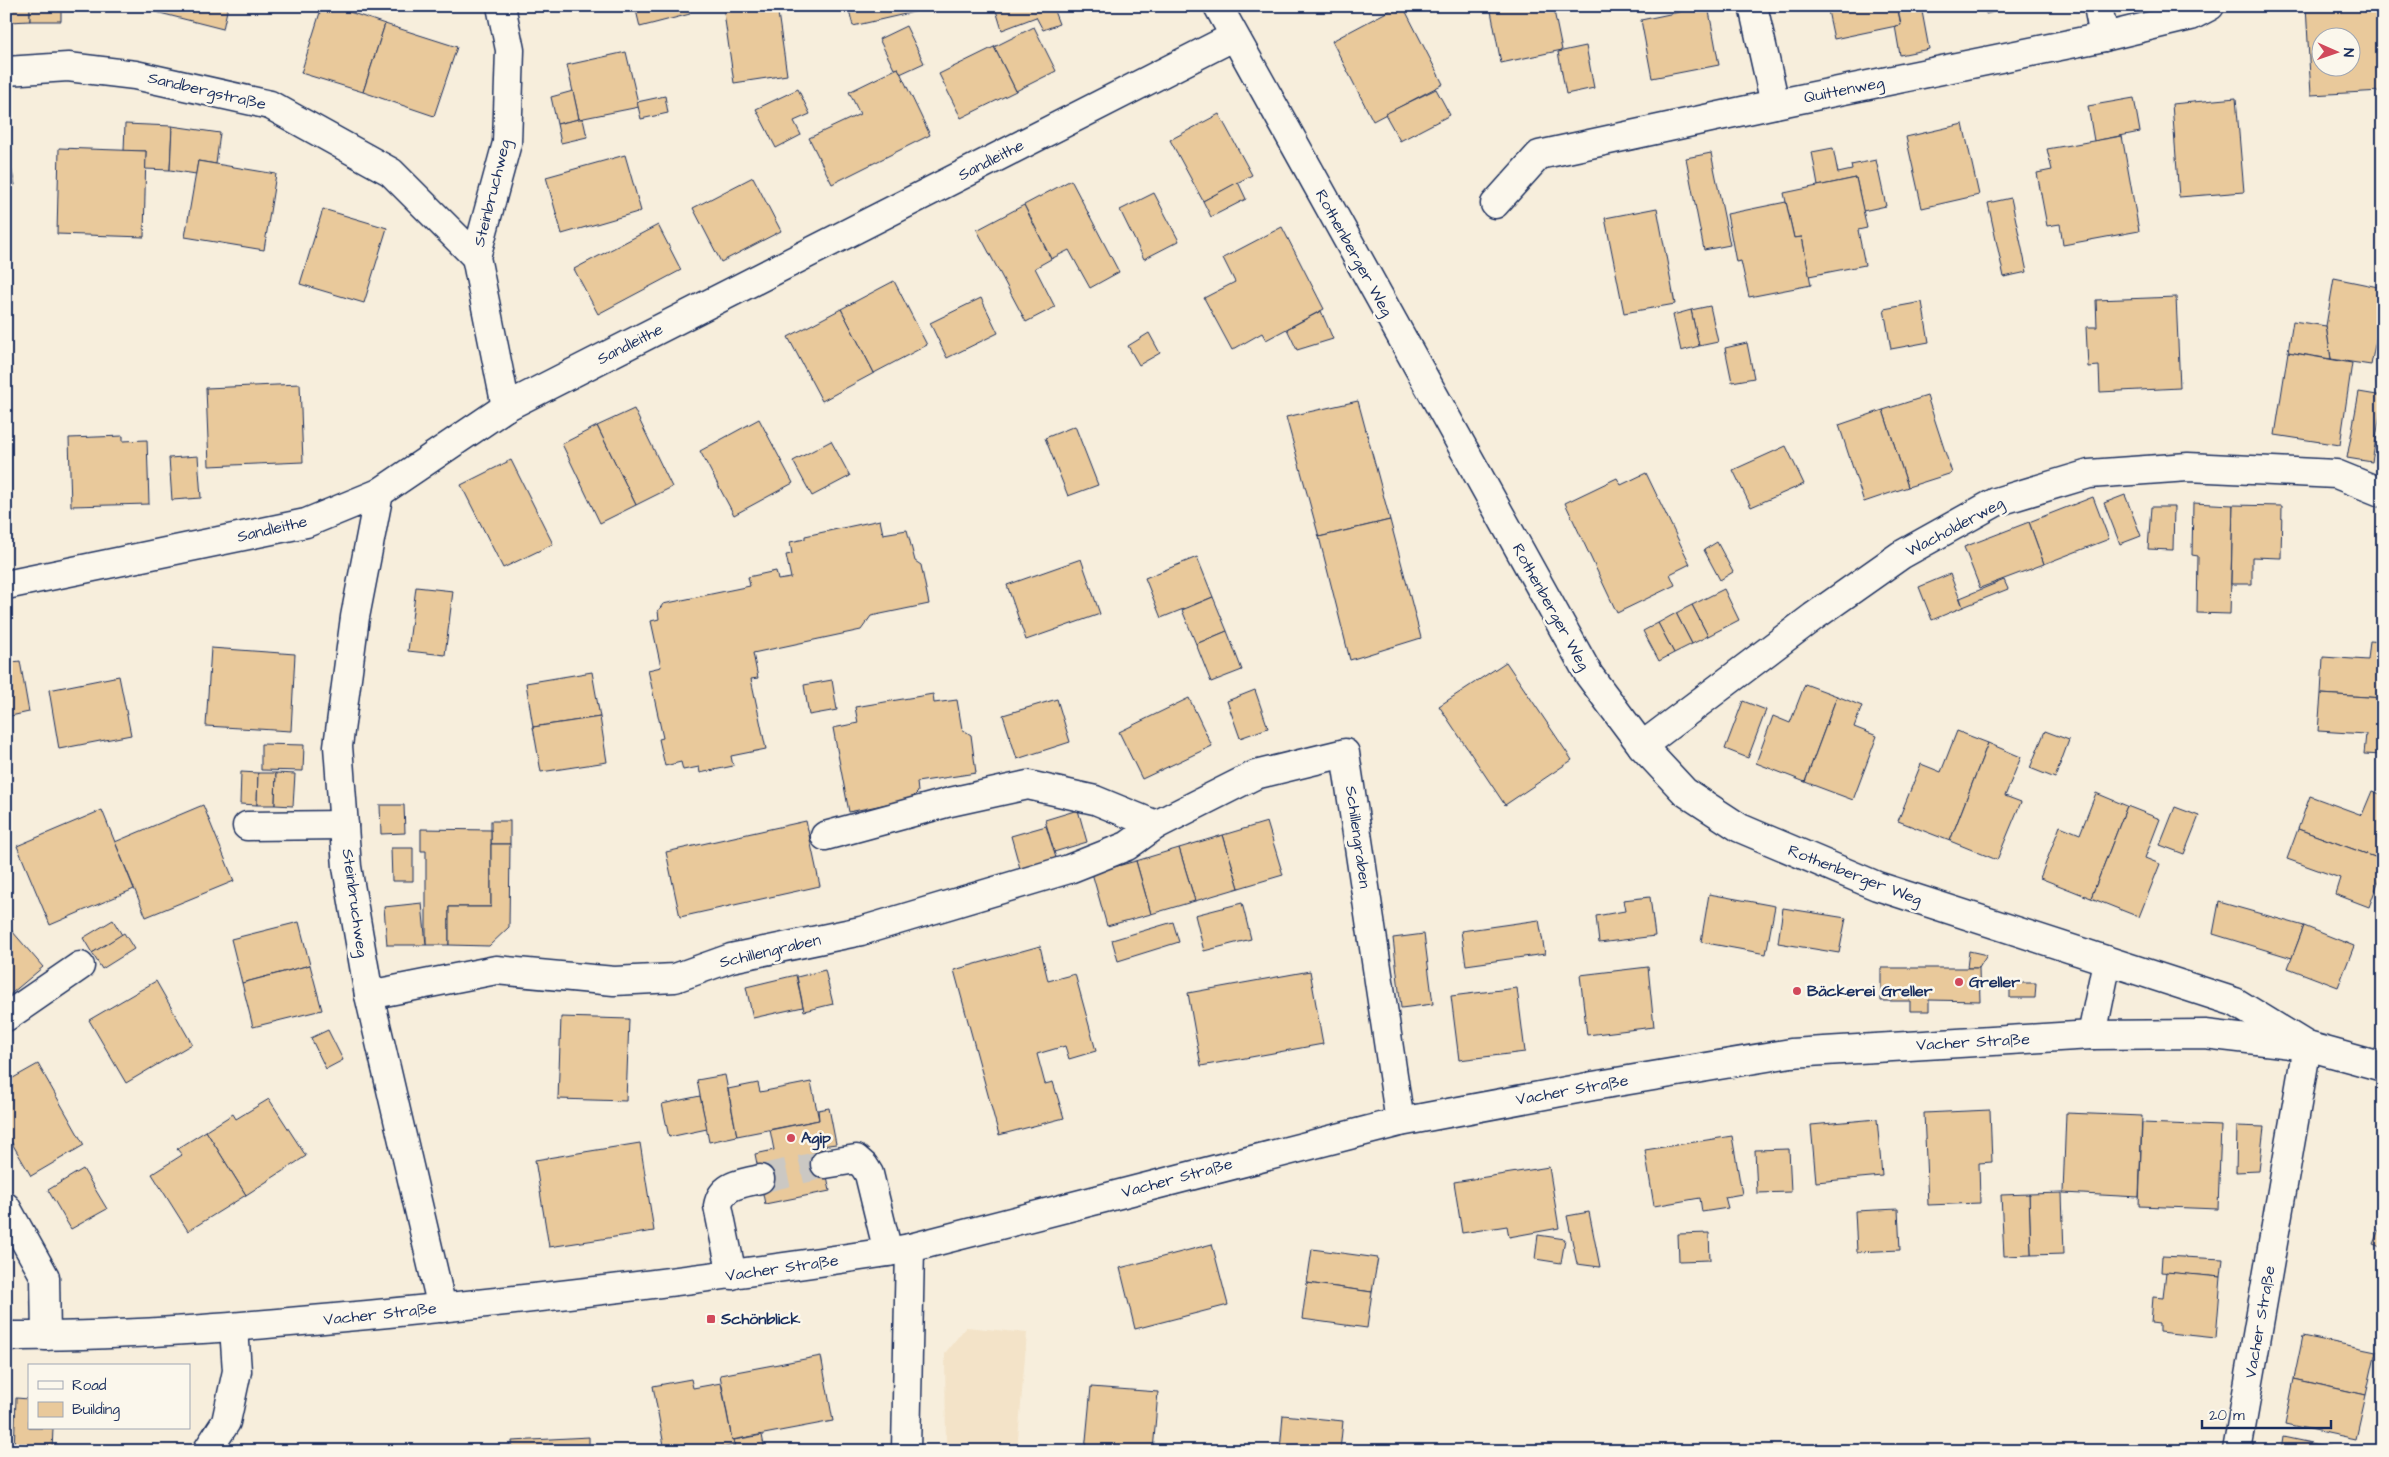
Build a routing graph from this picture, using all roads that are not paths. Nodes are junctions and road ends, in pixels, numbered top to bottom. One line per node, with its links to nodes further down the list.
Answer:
1 (501, 6): 11 (street, Steinbruchweg)
2 (1218, 6): 6 (street, Rothenberger Weg)
3 (1753, 6): 9 (street)
4 (2098, 6): 7 (street)
5 (2210, 6): 7 (street, Quittenweg)
6 (1233, 37): 12 (street, Sandleithe); 16 (street, Rothenberger Weg)
7 (2104, 37): 9 (street, Quittenweg)
8 (6, 71): 11 (street, Sandbergstraße)
9 (1775, 104): 10 (street, Quittenweg)
10 (1495, 204)
11 (476, 257): 12 (street, Steinbruchweg)
12 (506, 407): 13 (street, Sandleithe)
13 (379, 492): 15 (street, Sandleithe); 17 (street, Steinbruchweg)
14 (2383, 493): 16 (street, Wacholderweg)
15 (6, 586)
16 (1642, 746): 21 (street, Rothenberger Weg)
17 (344, 825): 19 (street); 23 (street, Steinbruchweg)
18 (1156, 825): 20 (street); 23 (street, Schillengraben); 28 (street, Schillengraben)
19 (247, 826)
20 (825, 836)
21 (2107, 961): 25 (street); 26 (street, Rothenberger Weg)
22 (80, 966): 24 (street)
23 (369, 995): 34 (street, Steinbruchweg)
24 (6, 1017)
25 (2092, 1035): 26 (street, Vacher Straße); 28 (street, Vacher Straße)
26 (2307, 1046): 27 (street, Vacher Straße); 40 (street, Vacher Straße)
27 (2383, 1067)
28 (1400, 1122): 32 (street, Vacher Straße)
29 (825, 1164): 32 (street)
30 (760, 1179): 33 (street)
31 (6, 1207): 37 (street)
32 (899, 1250): 33 (street, Vacher Straße); 39 (street)
33 (732, 1275): 34 (street, Vacher Straße)
34 (442, 1308): 35 (street, Vacher Straße)
35 (234, 1328): 37 (street, Vacher Straße); 38 (street)
36 (6, 1336): 37 (street, Vacher Straße)
37 (46, 1336)
38 (207, 1451)
39 (906, 1451)
40 (2237, 1451)

